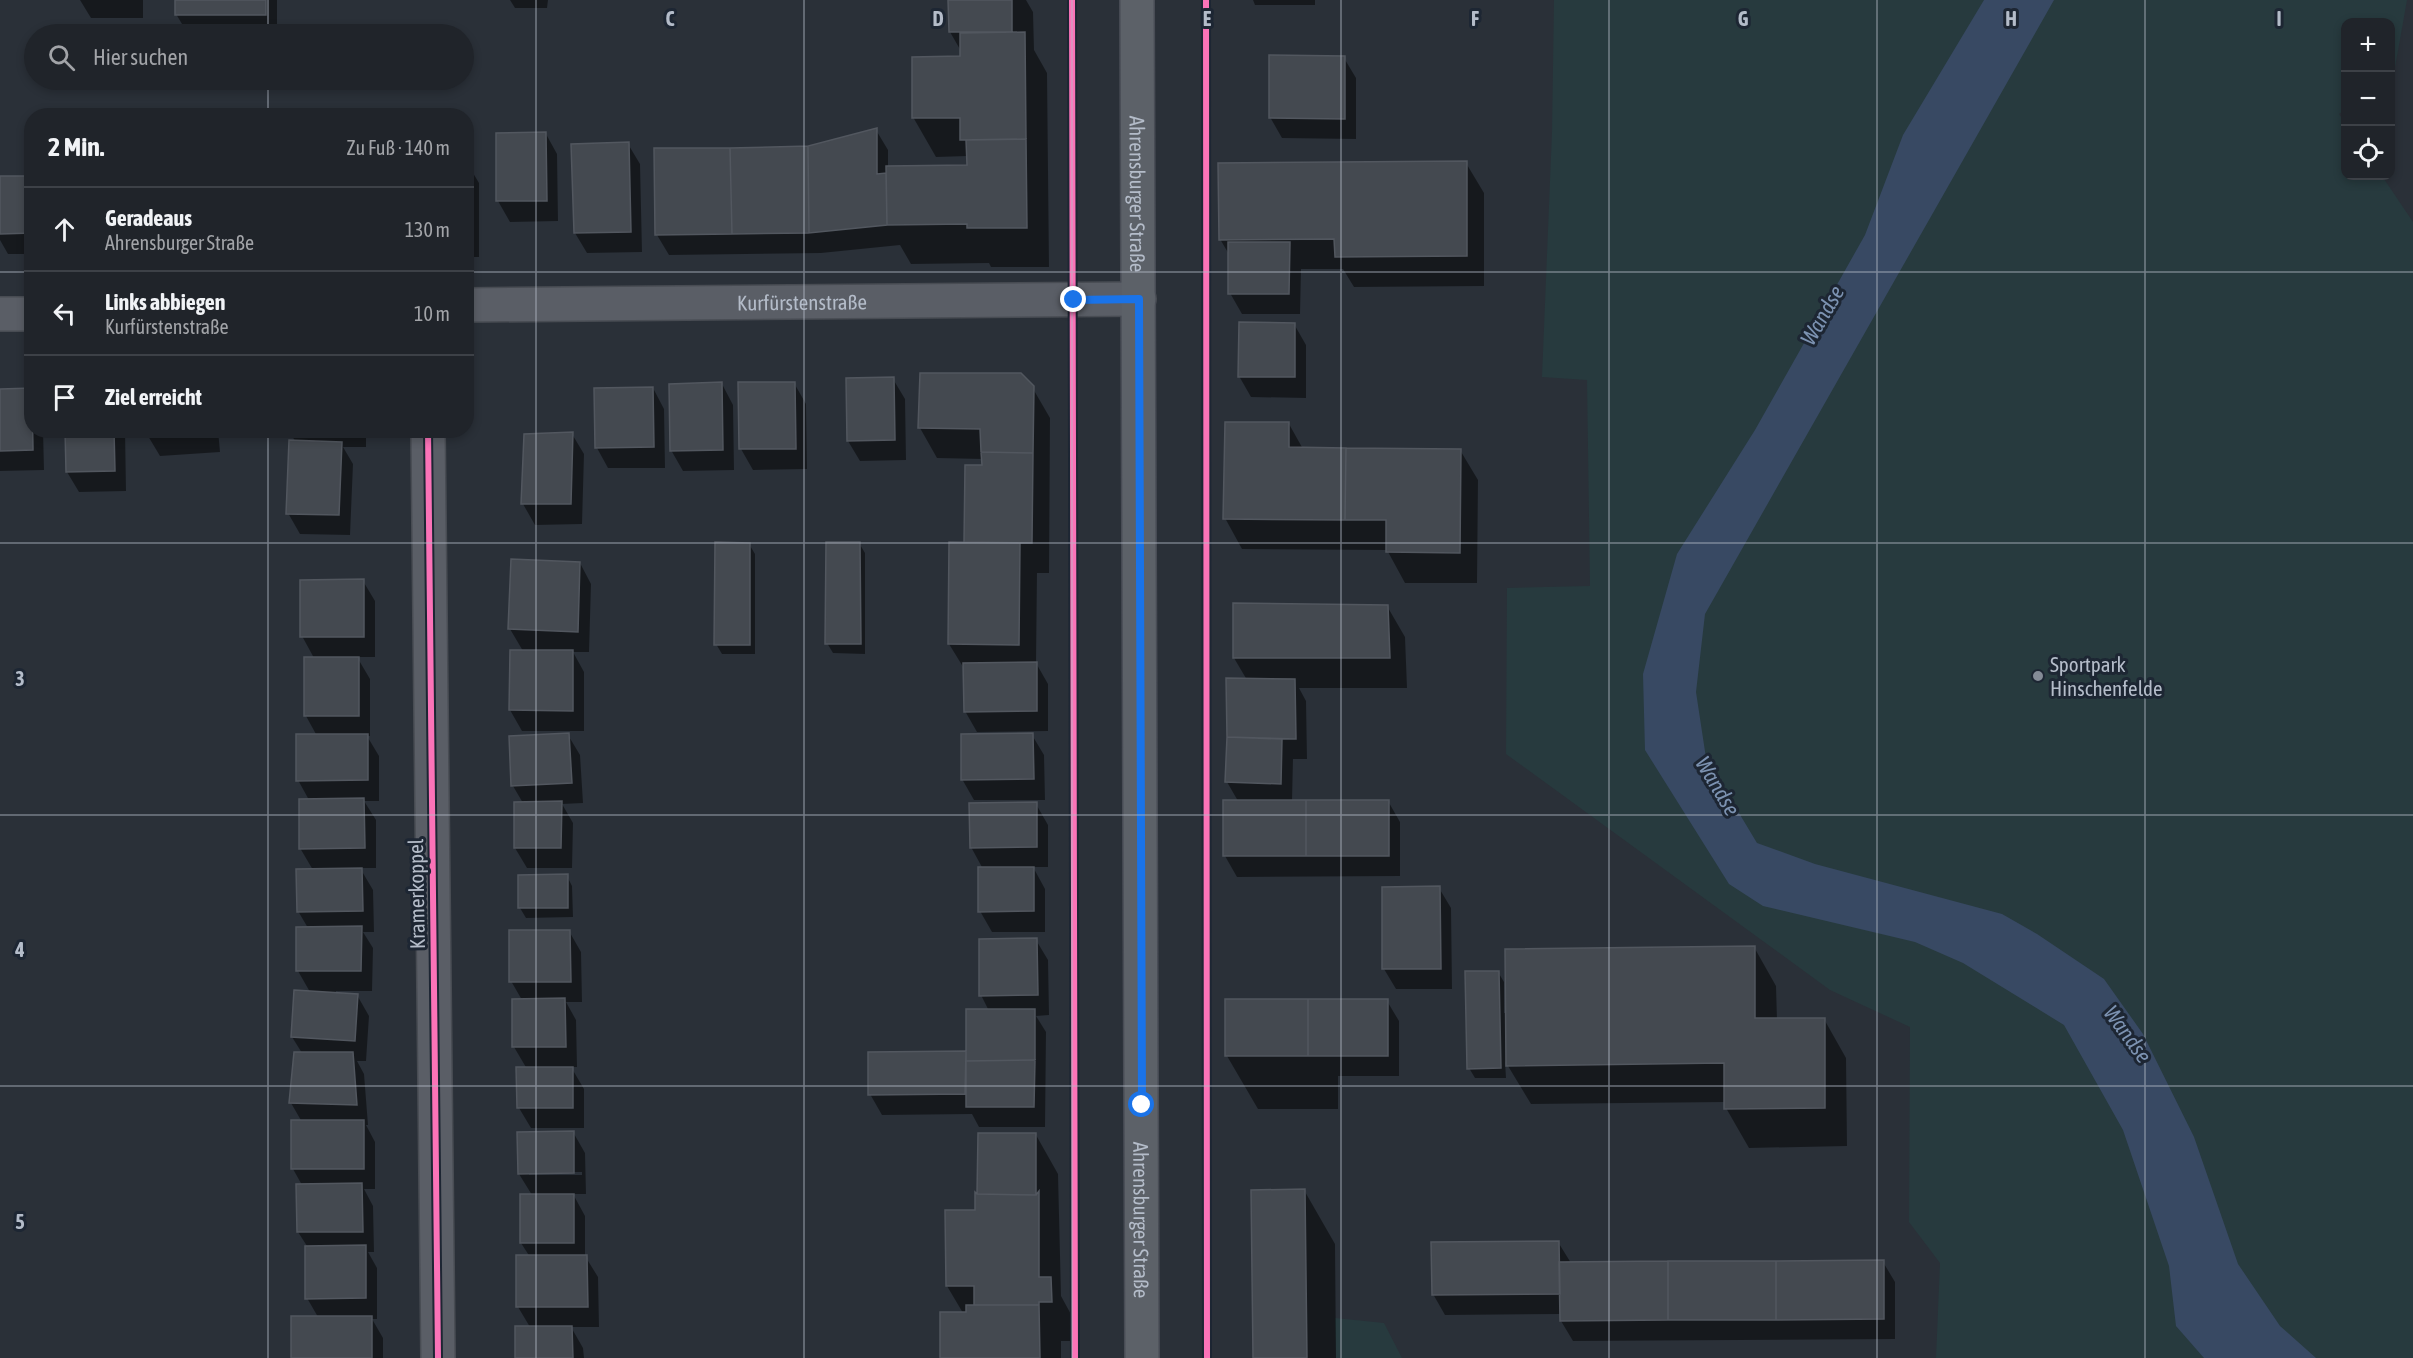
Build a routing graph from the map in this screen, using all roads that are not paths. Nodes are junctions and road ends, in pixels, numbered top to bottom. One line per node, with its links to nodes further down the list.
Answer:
1 (1137, 0): 2 (main road, Ahrensburger Straße)
2 (1139, 299): 3 (street, Kurfürstenstraße); 8 (main road, Ahrensburger Straße)
3 (474, 305)
4 (0, 314): 5 (street)
5 (24, 314)
6 (428, 438): 7 (street, Kramerkoppel)
7 (438, 1358)
8 (1142, 1358)

